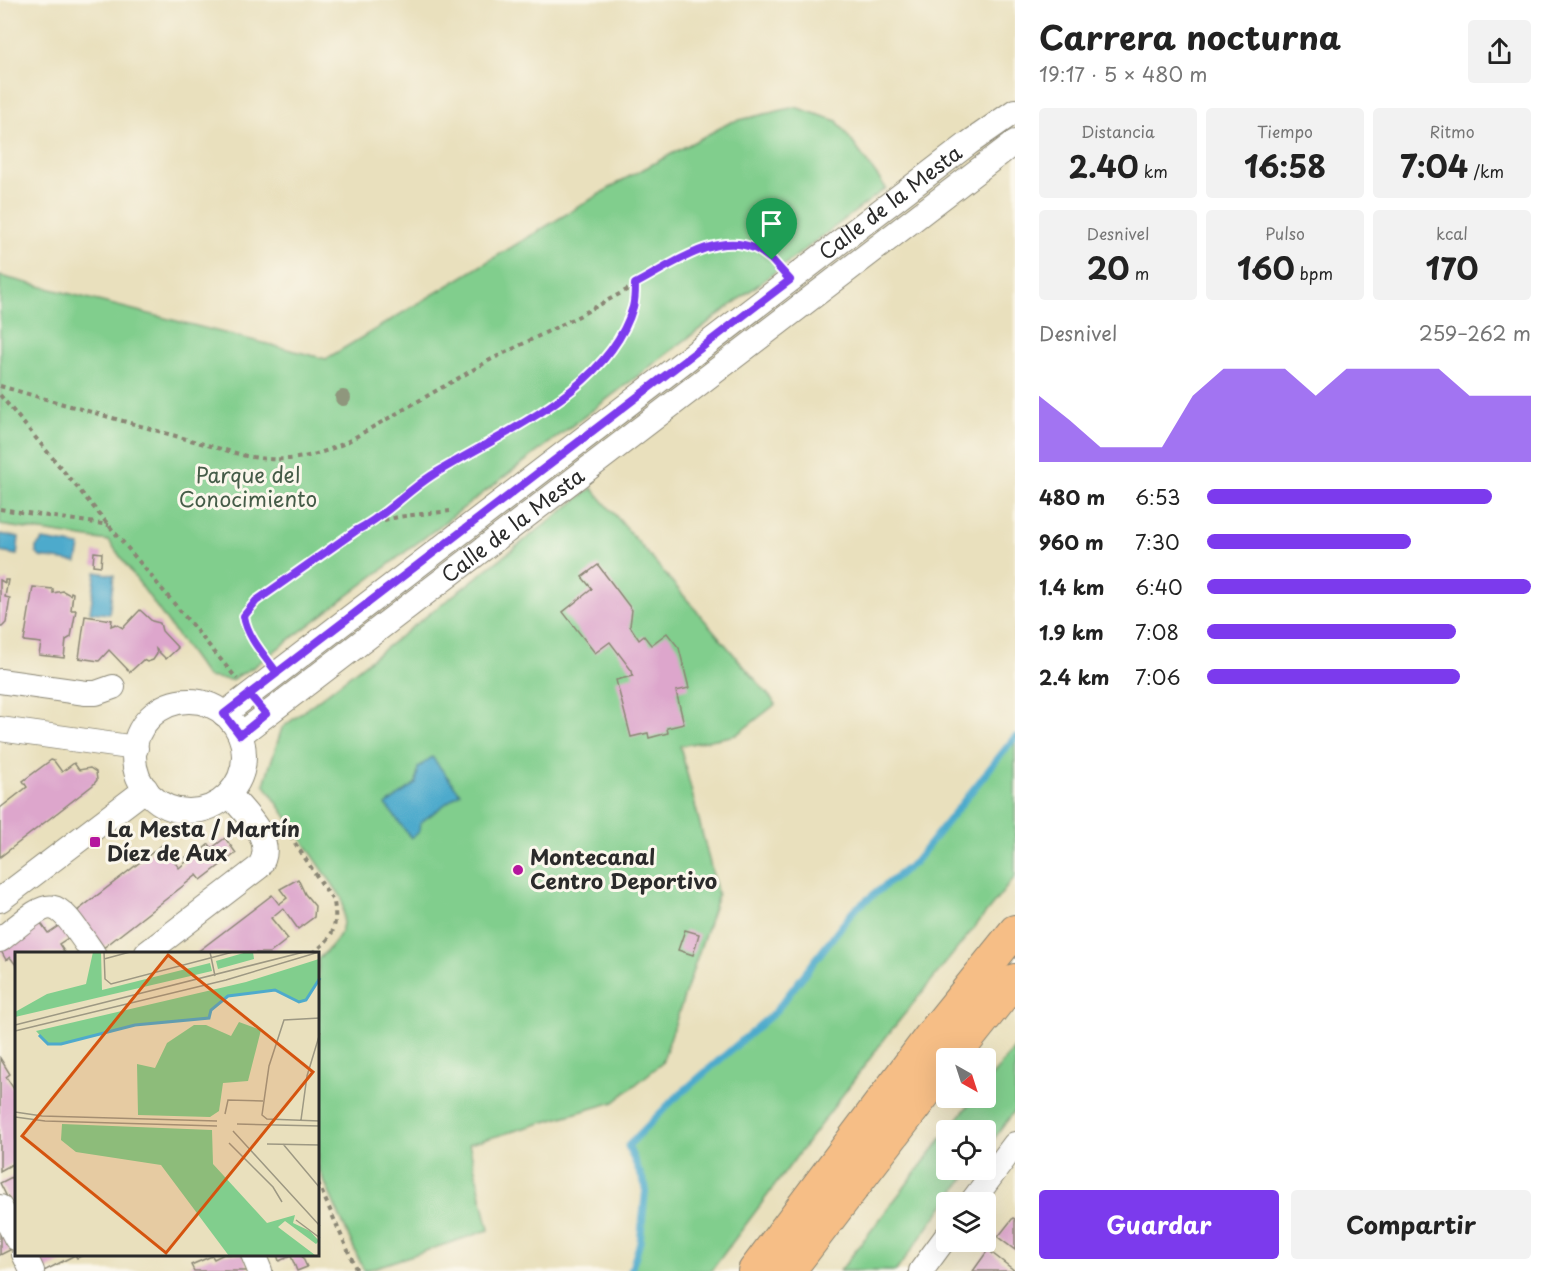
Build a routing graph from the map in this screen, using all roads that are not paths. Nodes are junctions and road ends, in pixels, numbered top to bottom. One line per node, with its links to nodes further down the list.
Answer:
1 (1015, 111): 5 (street, Calle de la Mesta)
2 (1015, 142): 7 (street, Calle de la Mesta)
3 (0, 681): 4 (street)
4 (112, 687)
5 (224, 714): 7 (street); 8 (street)
6 (0, 729): 8 (street)
7 (240, 735): 10 (street)
8 (136, 748): 9 (street)
9 (146, 789): 10 (street); 11 (street)
10 (229, 794): 15 (street)
11 (0, 900)
12 (1015, 932): 28 (main road)
13 (0, 939): 14 (street)
14 (92, 952)
15 (148, 952)
16 (1015, 980): 17 (main road)
17 (961, 1048)
18 (936, 1079): 29 (main road)
19 (1015, 1143): 20 (street)
20 (979, 1192)
21 (0, 1207): 22 (street)
22 (15, 1236)
23 (936, 1251): 30 (street)
24 (25, 1256): 26 (street)
25 (254, 1256): 27 (street)
26 (32, 1271)
27 (260, 1271)
28 (754, 1271)
29 (789, 1271)
30 (921, 1271)

